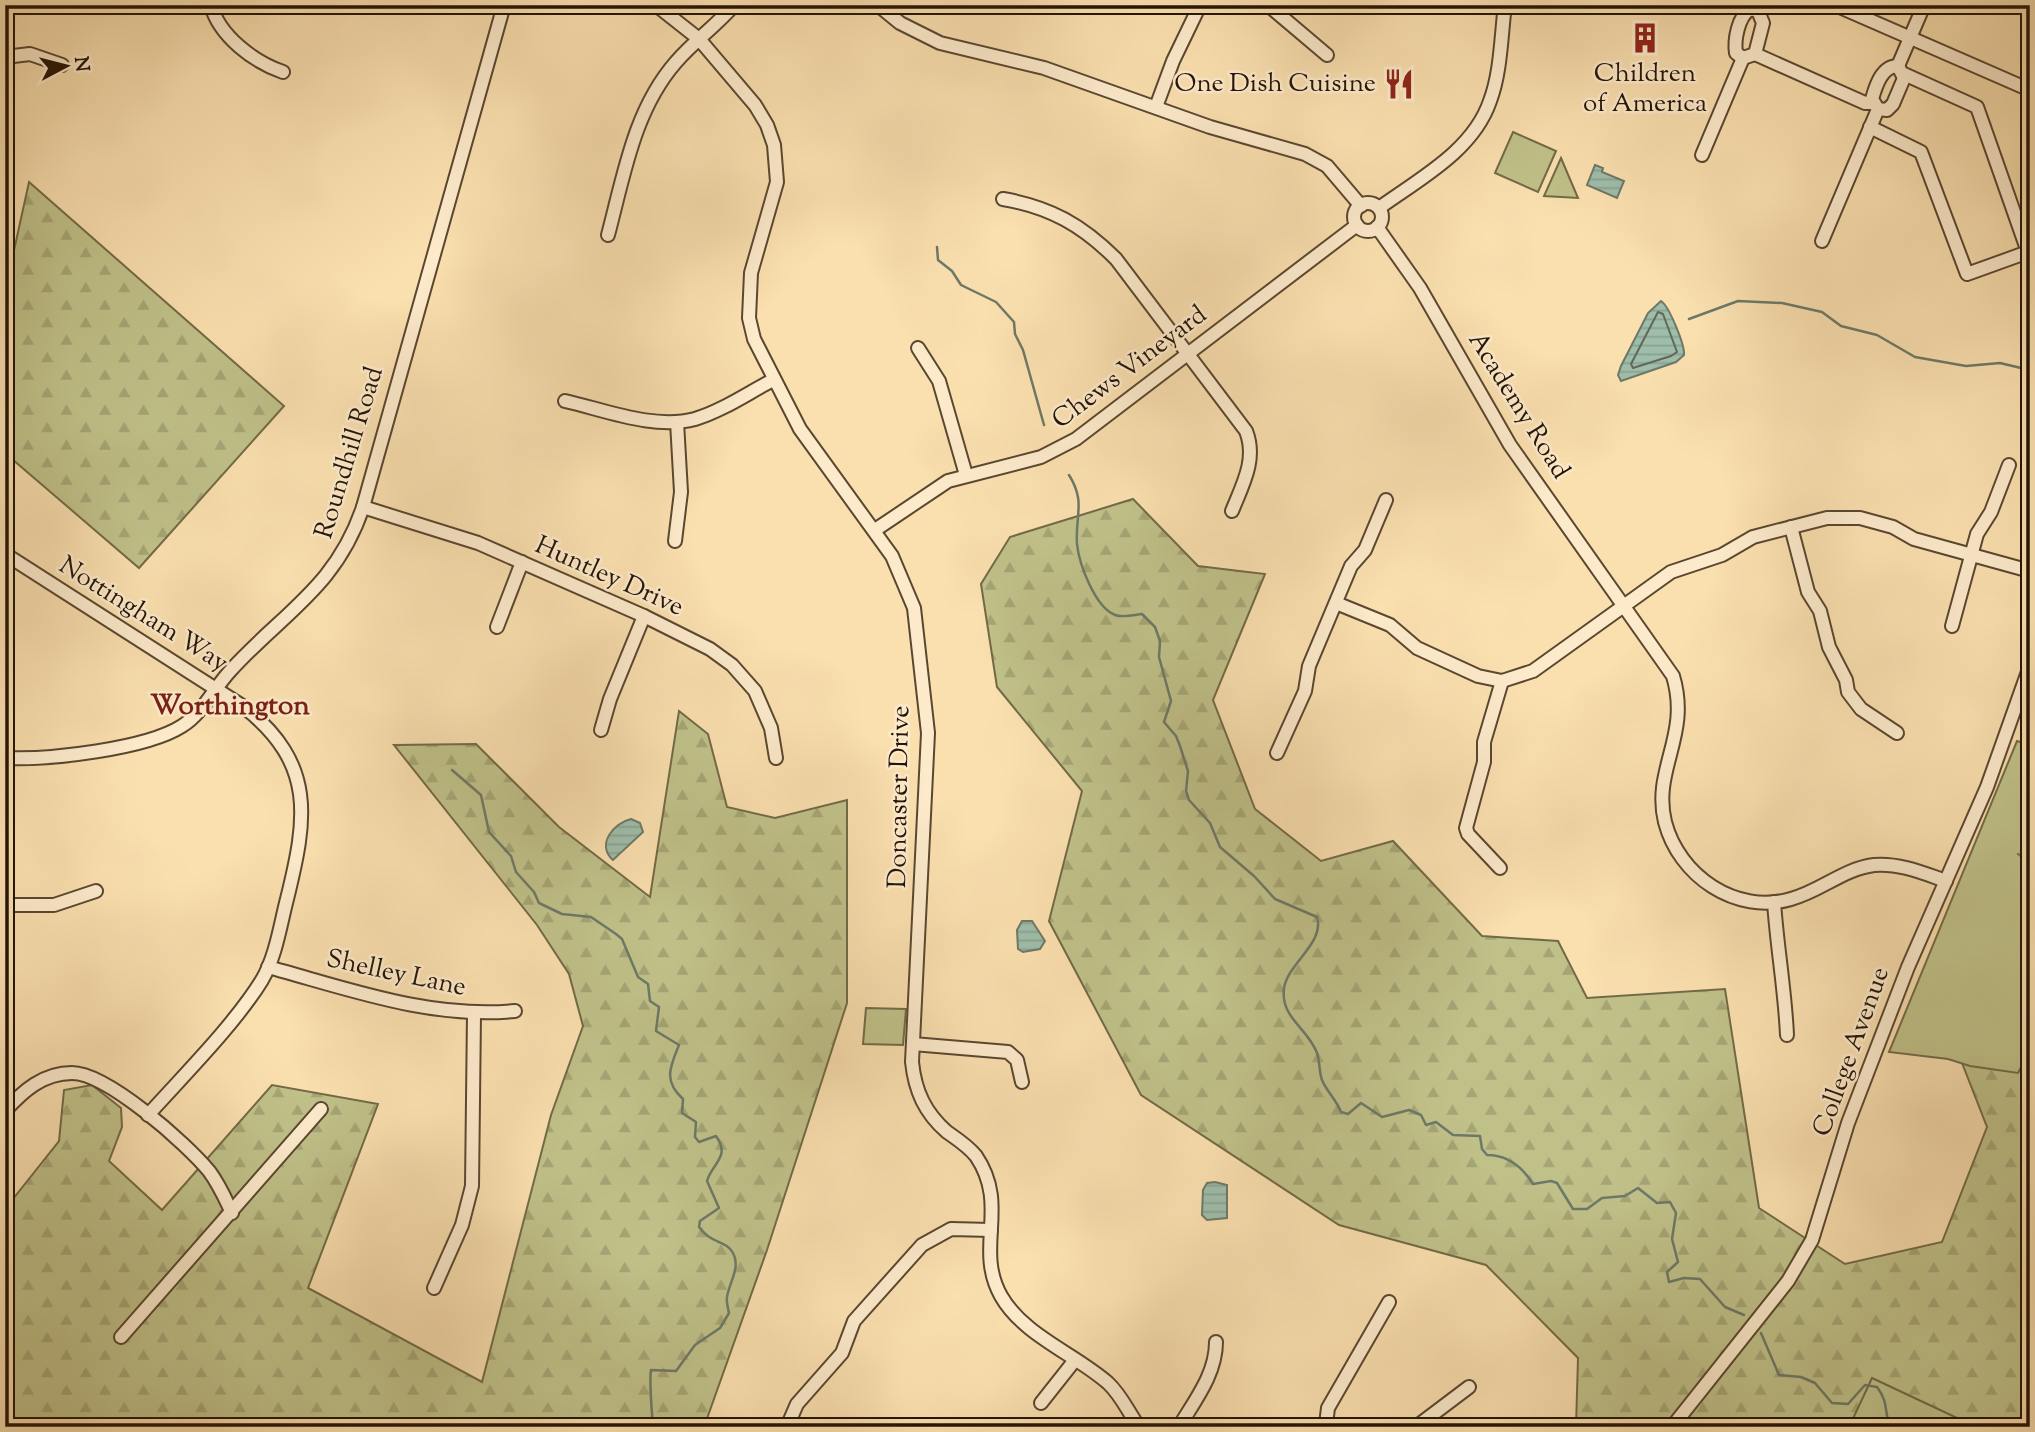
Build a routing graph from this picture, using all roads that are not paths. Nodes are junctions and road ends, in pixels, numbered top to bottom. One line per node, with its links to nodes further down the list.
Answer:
1 (211, 5): 21 (street)
2 (504, 5): 42 (street, Roundhill Road)
3 (656, 5): 15 (street, Doncaster Drive)
4 (734, 5): 15 (street)
5 (877, 5): 24 (street)
6 (1200, 5): 24 (street)
7 (1268, 5): 16 (street)
8 (1505, 5): 29 (street)
9 (1835, 5): 14 (street)
10 (1924, 5): 14 (street)
11 (2020, 5): 13 (street)
12 (1754, 7): 17 (street); 17 (street)
13 (2030, 10)
14 (1910, 38): 20 (street); 22 (street)
15 (699, 39): 32 (street); 36 (street, Doncaster Drive)
16 (1327, 55)
17 (1749, 56): 23 (street); 26 (street)
18 (5, 57): 19 (street)
19 (62, 65)
20 (1901, 70): 23 (street); 23 (street); 25 (street)
21 (283, 72)
22 (2030, 90)
23 (1875, 106): 25 (street)
24 (1156, 107): 28 (street)
25 (1870, 127): 33 (street)
26 (1702, 155)
27 (1003, 199): 35 (street)
28 (1361, 206): 29 (street); 30 (street)
29 (1379, 208): 31 (street)
30 (1357, 225): 31 (street); 35 (street, Chews Vineyard)
31 (1377, 228): 52 (street, Academy Road)
32 (608, 235)
33 (1822, 241)
34 (918, 348): 40 (street)
35 (1187, 355): 40 (street, Chews Vineyard); 43 (street)
36 (773, 380): 38 (street); 45 (street, Doncaster Drive)
37 (565, 401): 38 (street)
38 (677, 422): 46 (street)
39 (2009, 465): 48 (street)
40 (966, 475): 45 (street, Chews Vineyard)
41 (1385, 500): 51 (street)
42 (363, 507): 49 (street, Huntley Drive); 58 (street, Roundhill Road)
43 (1232, 511)
44 (1791, 527): 48 (street); 52 (street); 60 (street)
45 (874, 530): 74 (street, Doncaster Drive)
46 (675, 541)
47 (5, 554): 58 (street, Nottingham Way)
48 (1971, 555): 50 (street); 55 (street)
49 (522, 562): 53 (street, Huntley Drive); 54 (street)
50 (2030, 571)
51 (1336, 603): 57 (street); 61 (street)
52 (1625, 605): 57 (street); 68 (street, Academy Road)
53 (645, 617): 59 (street); 63 (street, Huntley Drive)
54 (498, 626)
55 (1952, 626)
56 (2030, 666): 66 (street, College Avenue)
57 (1502, 681): 65 (street)
58 (216, 687): 62 (street, Roundhill Road); 70 (street, Nottingham Way)
59 (601, 730)
60 (1897, 733)
61 (1277, 753)
62 (6, 758): 64 (street)
63 (776, 758)
64 (5, 795)
65 (1500, 868)
66 (1946, 881): 68 (street); 93 (street, College Avenue)
67 (96, 891): 69 (street)
68 (1774, 902): 73 (street)
69 (5, 905)
70 (268, 967): 72 (street, Shelley Lane); 78 (street, Nottingham Way)
71 (515, 1011): 72 (street, Shelley Lane)
72 (474, 1014): 81 (street)
73 (1787, 1035)
74 (913, 1044): 75 (street); 80 (street, Doncaster Drive)
75 (1022, 1082)
76 (321, 1109): 79 (street)
77 (5, 1111): 78 (street)
78 (148, 1115): 79 (street)
79 (232, 1213): 83 (street)
80 (991, 1230): 85 (street, Doncaster Drive); 89 (street)
81 (434, 1288)
82 (1389, 1302): 88 (street)
83 (121, 1337)
84 (1216, 1342): 91 (street)
85 (1075, 1360): 87 (street); 90 (street, Doncaster Drive)
86 (1469, 1387): 92 (street)
87 (1041, 1403)
88 (1326, 1426)
89 (787, 1427)
90 (1139, 1427)
91 (1179, 1427)
92 (1416, 1427)
93 (1672, 1427)

